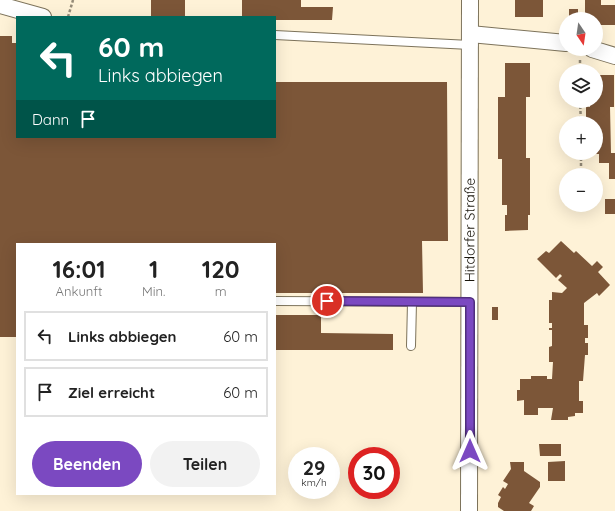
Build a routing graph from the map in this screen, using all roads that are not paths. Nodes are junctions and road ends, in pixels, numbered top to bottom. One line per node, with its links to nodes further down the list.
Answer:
1 (470, 0): 5 (street, Hitdorfer Straße)
2 (0, 6): 3 (street)
3 (39, 16)
4 (276, 35): 5 (lane)
5 (470, 40): 6 (street); 11 (street, Hitdorfer Straße)
6 (559, 44)
7 (603, 52): 8 (street)
8 (615, 56)
9 (276, 301): 10 (lane)
10 (412, 302): 11 (lane); 12 (lane)
11 (470, 302): 13 (street, Hitdorfer Straße)
12 (411, 346)
13 (469, 511)

